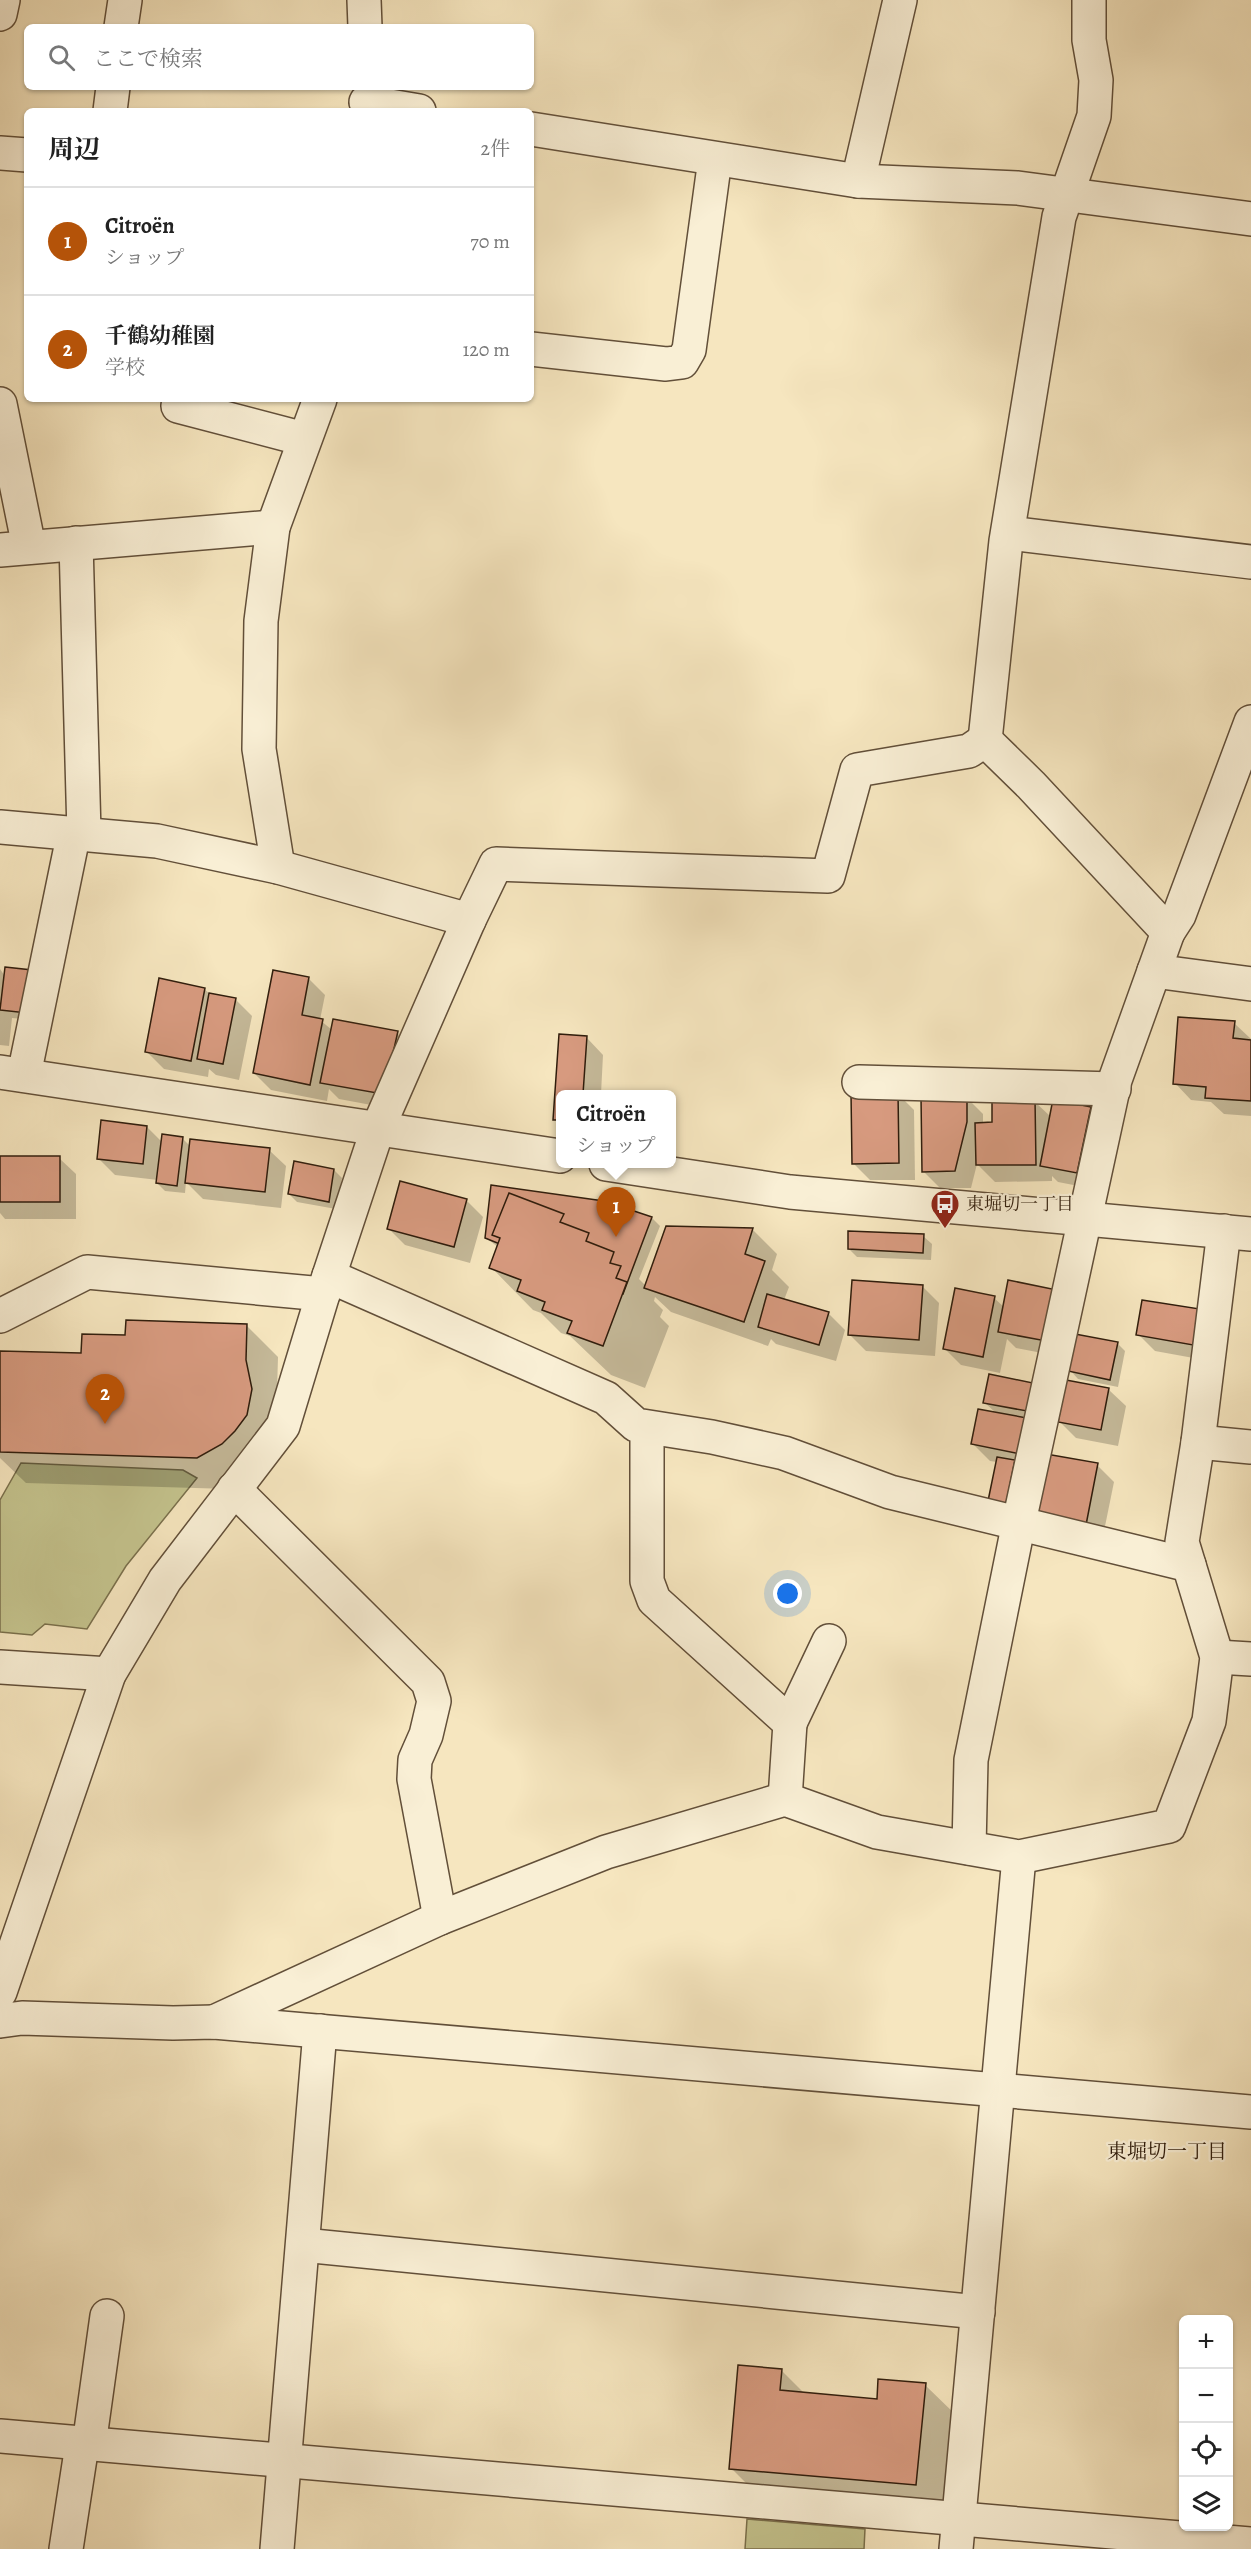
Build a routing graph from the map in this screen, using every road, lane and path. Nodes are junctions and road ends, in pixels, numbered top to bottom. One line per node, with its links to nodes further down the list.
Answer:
1 (3, 0): 6 (street)
2 (125, 0): 7 (street)
3 (364, 0): 8 (street)
4 (900, 0): 17 (street)
5 (1089, 0): 18 (street)
6 (0, 14)
7 (121, 24)
8 (365, 24)
9 (113, 90): 11 (street)
10 (366, 100): 12 (street)
11 (110, 108)
12 (405, 108)
13 (534, 129): 16 (street)
14 (0, 153): 15 (street)
15 (24, 154)
16 (716, 159): 17 (street); 20 (street)
17 (858, 181): 18 (street)
18 (1068, 195): 19 (street); 26 (street)
19 (1251, 219)
20 (534, 349)
21 (179, 402): 24 (street)
22 (319, 402): 24 (street)
23 (0, 404): 28 (street)
24 (304, 439): 25 (street)
25 (273, 527): 27 (street); 34 (street)
26 (1008, 533): 29 (street); 31 (street)
27 (76, 543): 28 (street); 33 (street)
28 (15, 548)
29 (1251, 562)
30 (1251, 722): 36 (street)
31 (986, 740): 35 (street); 36 (street)
32 (0, 827): 33 (street)
33 (79, 832): 34 (street); 39 (street)
34 (278, 867): 35 (street)
35 (469, 920): 42 (street)
36 (1168, 932): 37 (street)
37 (1154, 971): 38 (street); 41 (street)
38 (1251, 984)
39 (12, 1074): 42 (street)
40 (859, 1082): 41 (street)
41 (1114, 1089): 45 (street)
42 (378, 1128): 43 (street); 47 (street)
43 (556, 1155)
44 (632, 1168): 45 (street)
45 (1086, 1220): 46 (street); 53 (street)
46 (1238, 1233): 50 (street)
47 (326, 1285): 48 (street); 49 (street); 52 (street)
48 (0, 1316)
49 (646, 1428): 53 (street); 60 (street)
50 (1198, 1442): 51 (street); 54 (street)
51 (1251, 1447)
52 (234, 1489): 59 (street); 64 (street)
53 (1019, 1522): 54 (street); 62 (street)
54 (1189, 1565): 56 (street)
55 (829, 1641): 60 (street)
56 (1217, 1657): 57 (street); 63 (street)
57 (1251, 1659)
58 (0, 1667): 59 (street)
59 (109, 1674): 65 (street)
60 (790, 1723): 61 (street)
61 (785, 1799): 62 (street); 64 (street)
62 (969, 1848): 63 (street)
63 (1019, 1857): 69 (street)
64 (440, 1918): 67 (street)
65 (0, 1992)
66 (0, 2021): 67 (street)
67 (214, 2022): 68 (street)
68 (321, 2031): 69 (street); 71 (street)
69 (996, 2089): 70 (street); 72 (street)
70 (1251, 2112)
71 (303, 2245): 72 (street); 76 (street)
72 (978, 2312): 77 (street)
73 (106, 2316): 75 (street)
74 (0, 2436): 75 (street)
75 (86, 2445): 76 (street); 80 (street)
76 (284, 2461): 77 (street); 81 (street)
77 (958, 2534): 78 (street)
78 (1177, 2543): 79 (street)
79 (1251, 2544)
80 (66, 2549)
81 (277, 2549)

